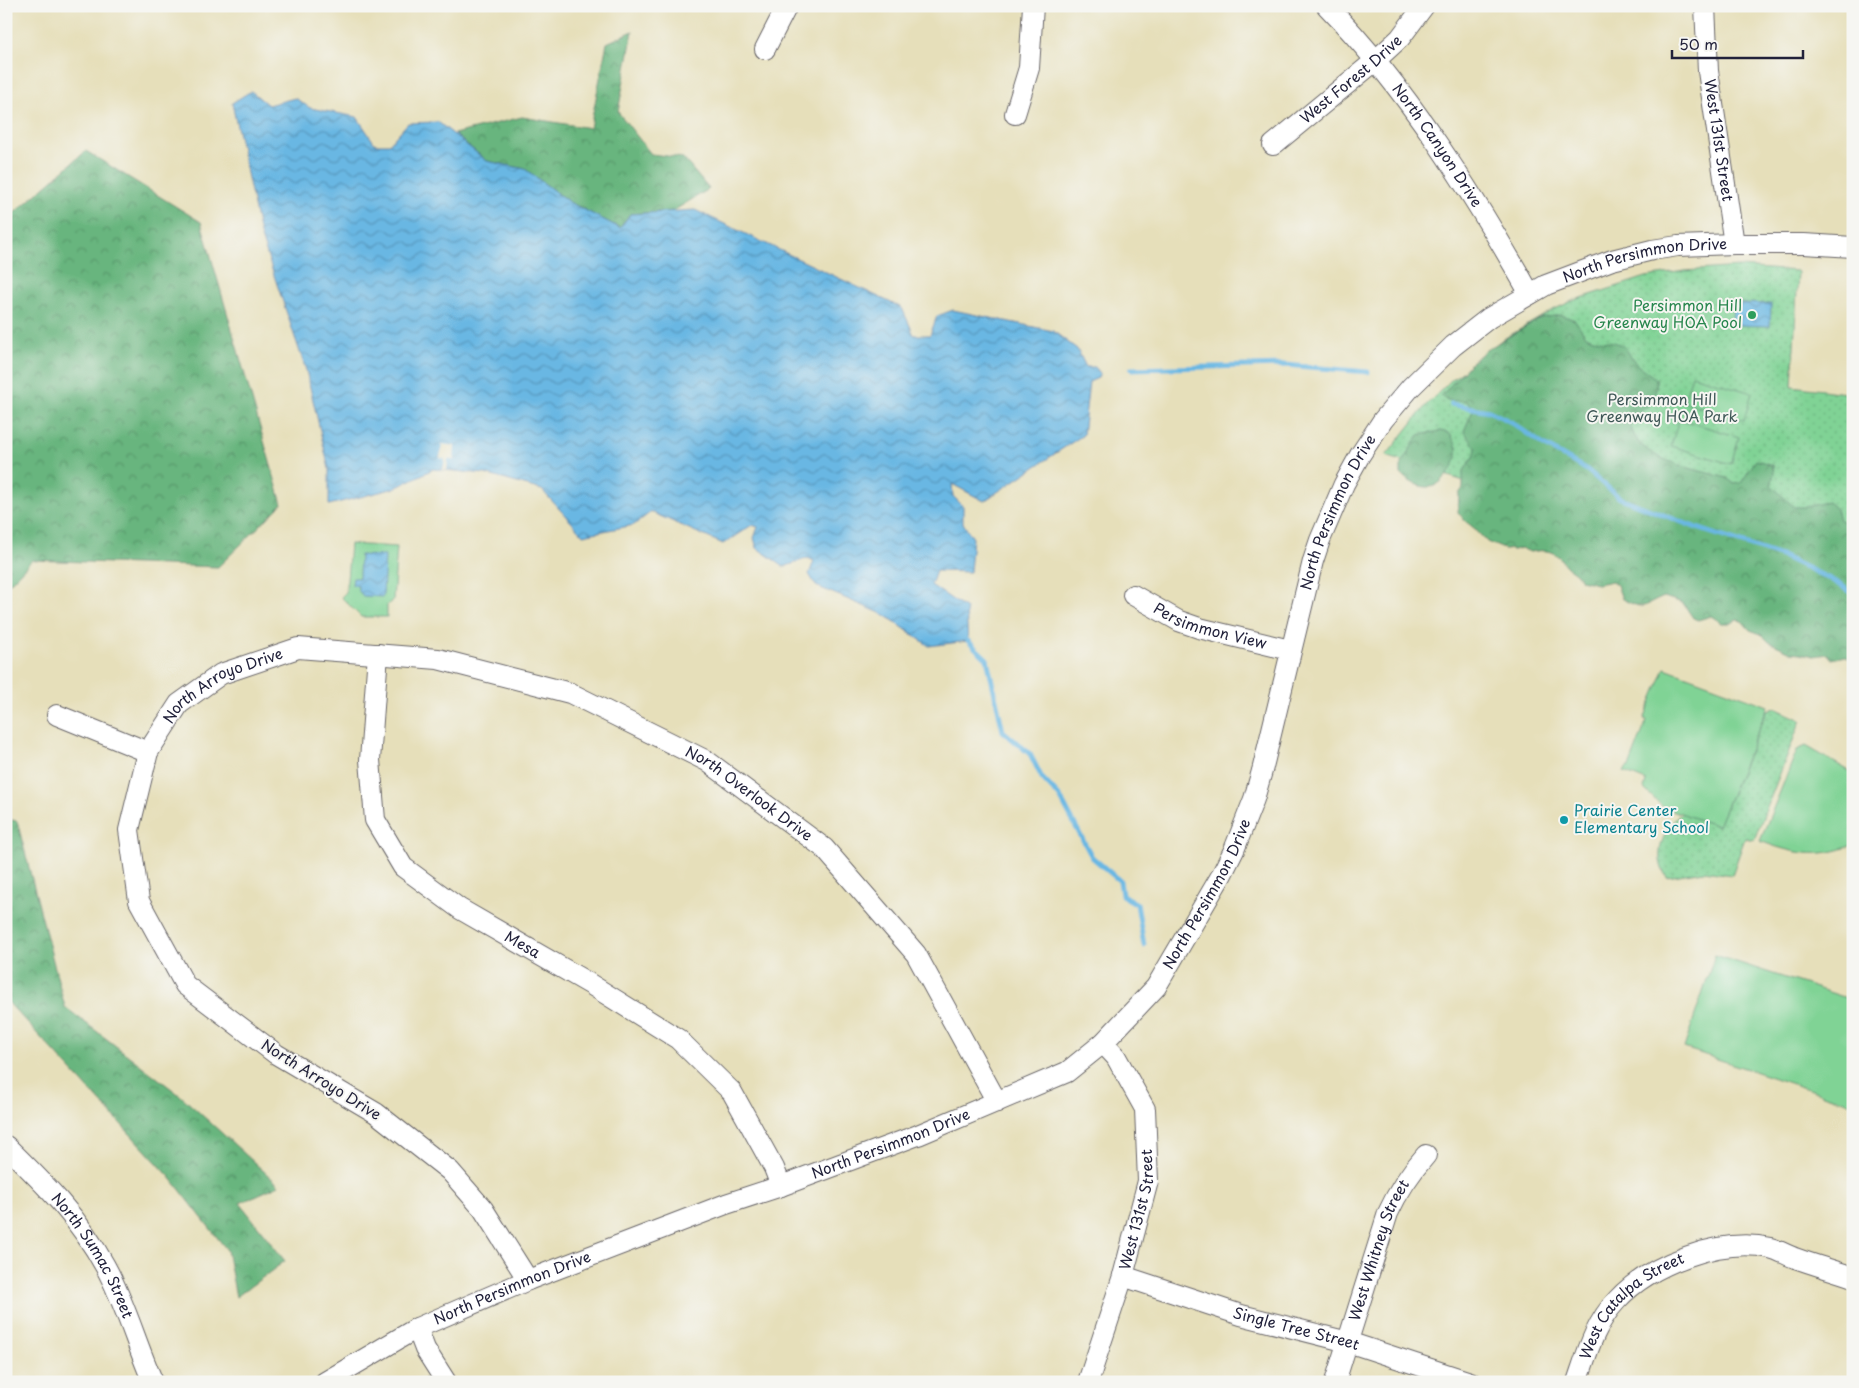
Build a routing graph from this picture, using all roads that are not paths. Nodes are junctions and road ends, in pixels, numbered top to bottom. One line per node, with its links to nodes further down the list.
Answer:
1 (787, 6): 6 (street)
2 (1032, 6): 8 (street)
3 (1327, 6): 7 (street, North Canyon Drive)
4 (1424, 6): 7 (street, West Forest Drive)
5 (1705, 6): 10 (street, West 131st Street)
6 (765, 48)
7 (1375, 61): 9 (street, West Forest Drive); 12 (street, North Canyon Drive)
8 (1014, 114)
9 (1273, 145)
10 (1734, 244): 11 (street, North Persimmon Drive); 12 (street, North Persimmon Drive)
11 (1853, 247)
12 (1530, 294): 14 (street, North Persimmon Drive)
13 (1133, 595): 14 (street, Persimmon View)
14 (1290, 650): 18 (street, North Persimmon Drive)
15 (378, 654): 17 (street, North Arroyo Drive); 19 (street, North Overlook Drive); 22 (street, Mesa)
16 (57, 715): 17 (street)
17 (148, 752): 25 (street, North Arroyo Drive)
18 (1103, 1043): 19 (street, North Persimmon Drive); 23 (street, West 131st Street)
19 (997, 1102): 22 (street, North Persimmon Drive)
20 (6, 1146): 28 (street, North Sumac Street)
21 (1426, 1155): 27 (street, West Whitney Street)
22 (781, 1186): 25 (street, North Persimmon Drive)
23 (1122, 1276): 27 (street, Single Tree Street); 31 (street, West 131st Street)
24 (1853, 1277): 34 (street, West Catalpa Street)
25 (528, 1280): 26 (street, North Persimmon Drive)
26 (418, 1328): 29 (street, North Persimmon Drive); 30 (street)
27 (1348, 1342): 32 (street, West Whitney Street); 33 (street, Single Tree Street)
28 (153, 1382)
29 (325, 1382)
30 (446, 1382)
31 (1088, 1382)
32 (1335, 1382)
33 (1470, 1382)
34 (1578, 1382)

